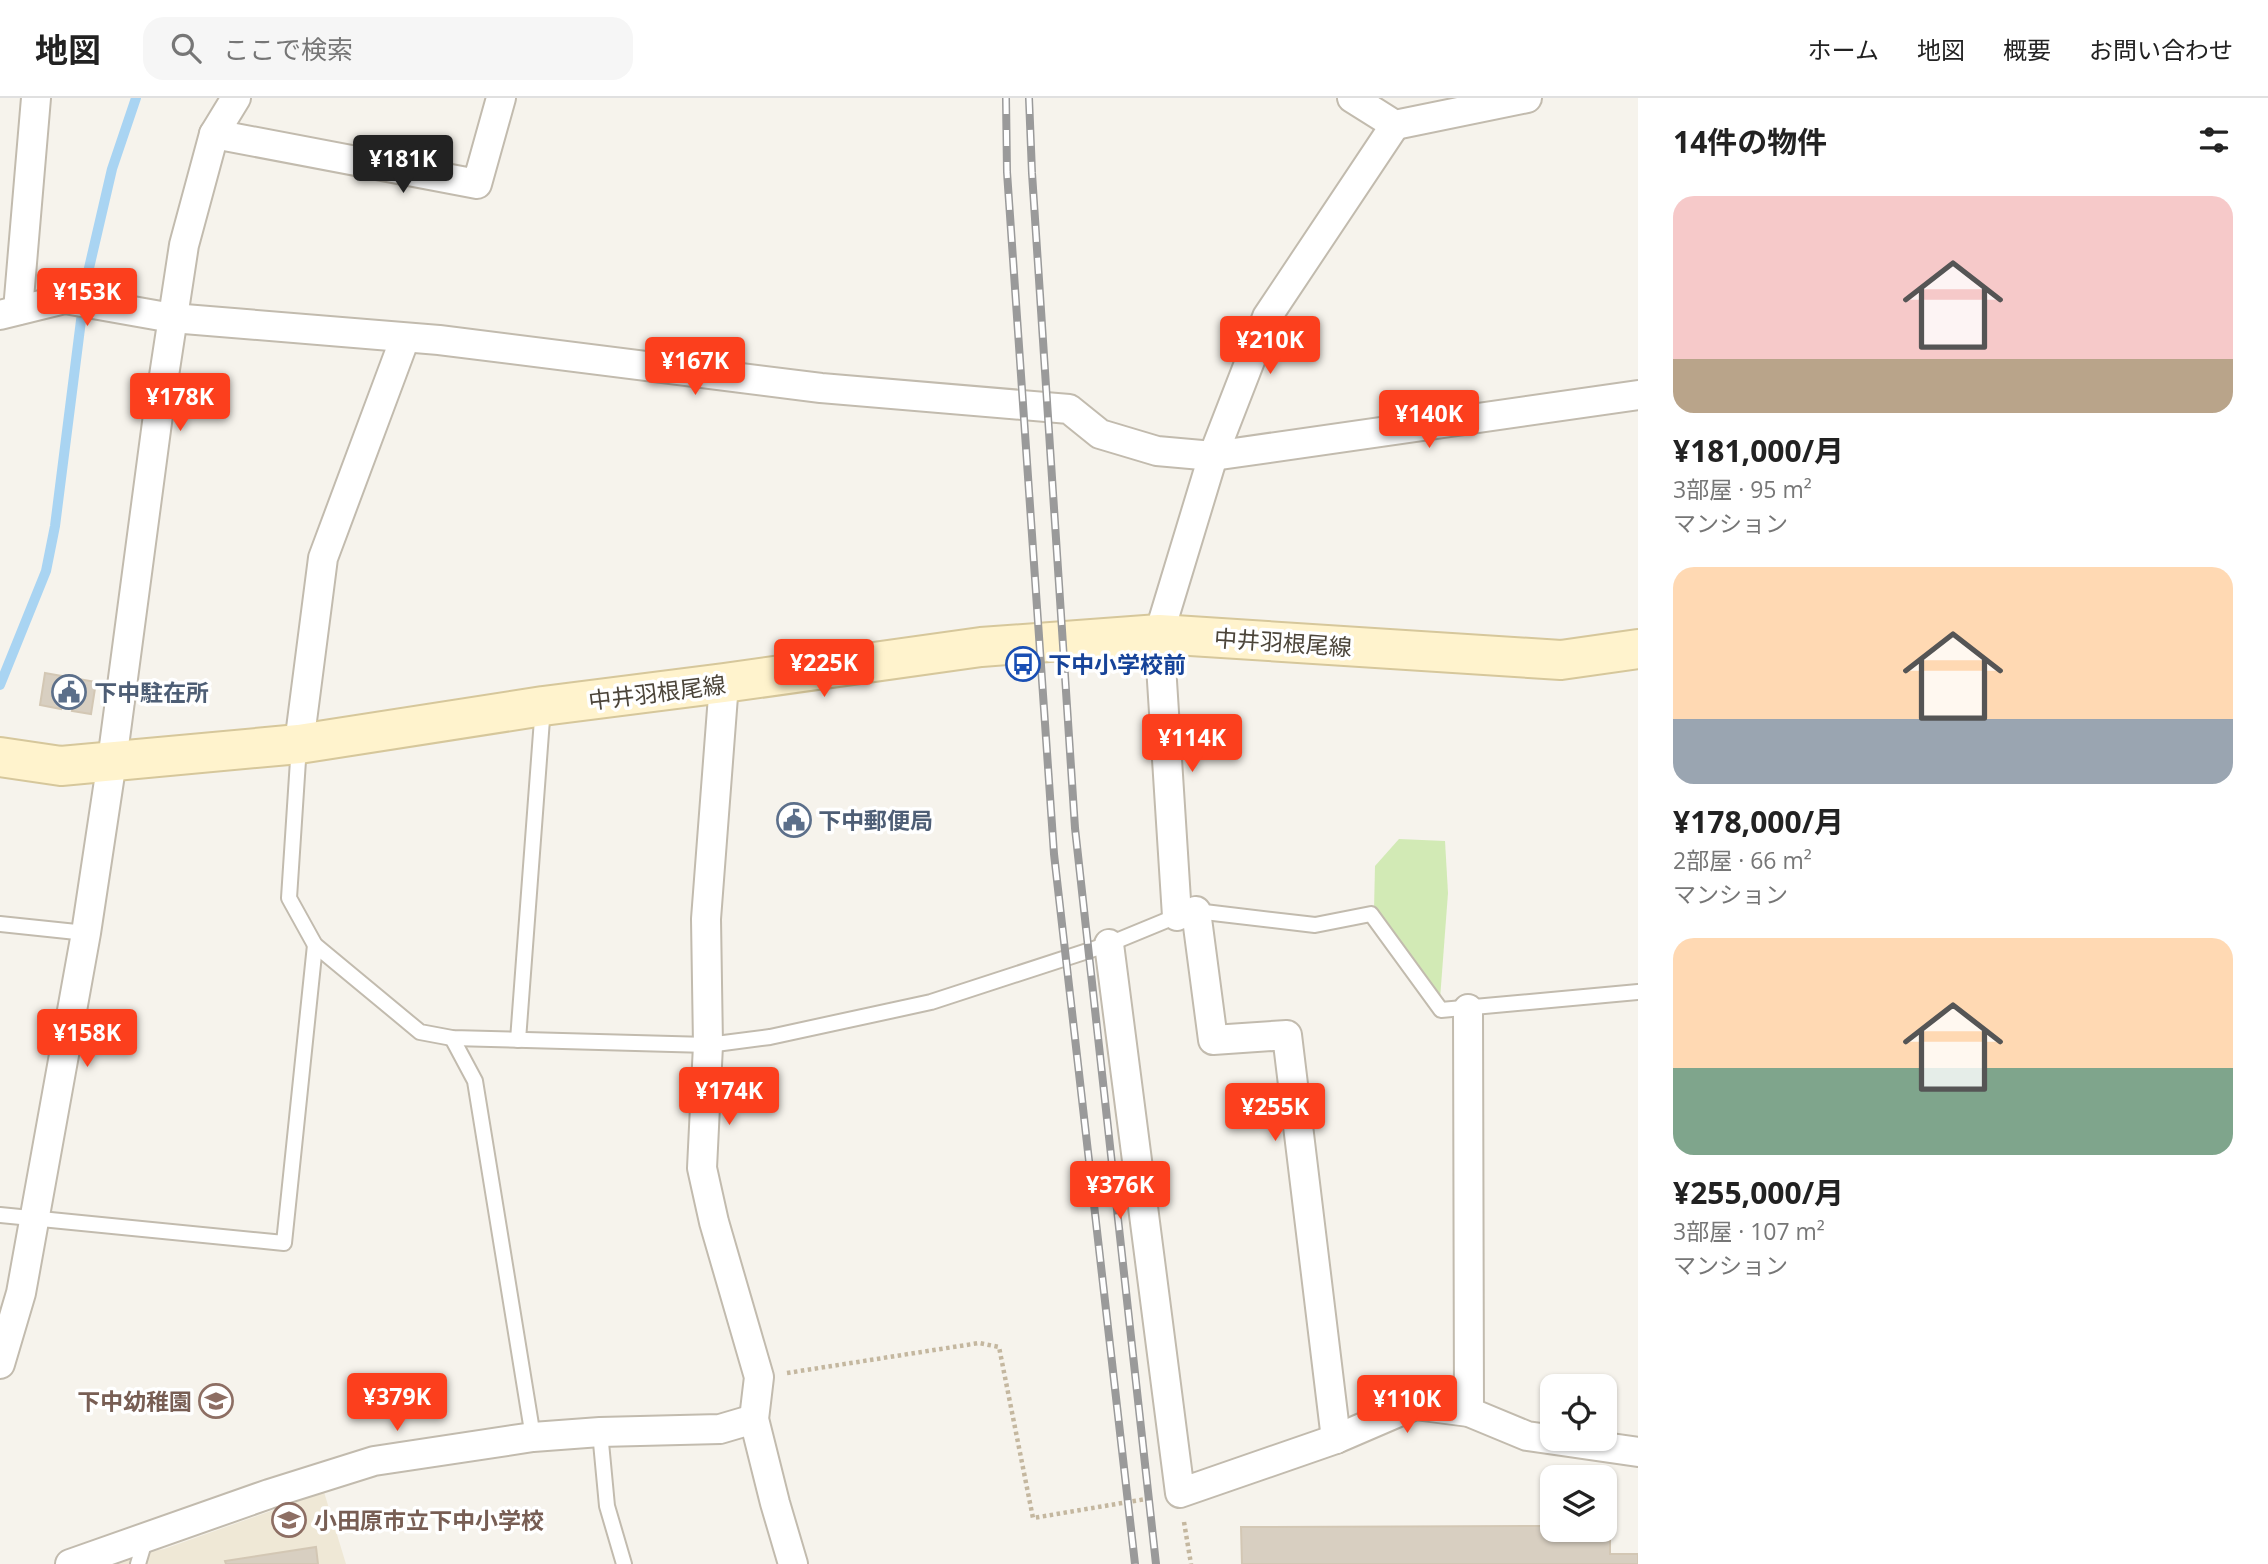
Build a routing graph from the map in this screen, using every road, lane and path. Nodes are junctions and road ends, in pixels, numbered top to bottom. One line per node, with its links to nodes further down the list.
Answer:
1 (236, 98): 7 (street)
2 (501, 98): 7 (street)
3 (1353, 98): 6 (street)
4 (1527, 98): 6 (street)
5 (31, 101): 8 (street)
6 (1395, 125): 12 (street)
7 (214, 134): 9 (street)
8 (9, 312): 9 (street)
9 (172, 318): 10 (street); 19 (street)
10 (405, 338): 12 (street); 17 (street)
11 (1638, 395): 12 (street)
12 (1213, 456): 13 (street)
13 (1159, 634): 14 (main road, 中井羽根尾線); 15 (main road, 中井羽根尾線); 20 (street)
14 (1638, 649)
15 (724, 683): 16 (main road, 中井羽根尾線); 29 (street)
16 (543, 706): 17 (main road, 中井羽根尾線); 28 (lane)
17 (299, 744): 19 (main road, 中井羽根尾線); 24 (lane)
18 (6, 758): 19 (main road, 中井羽根尾線)
19 (112, 761): 22 (street)
20 (1186, 914): 23 (lane); 26 (lane); 38 (street)
21 (0, 924): 22 (lane)
22 (86, 933): 31 (street)
23 (1109, 944): 29 (lane); 40 (street)
24 (315, 945): 27 (lane); 31 (lane)
25 (1638, 992): 26 (lane)
26 (1468, 1009): 34 (street)
27 (453, 1038): 28 (lane); 37 (lane)
28 (518, 1040): 29 (lane)
29 (708, 1045): 33 (street)
30 (0, 1215): 31 (lane)
31 (35, 1219): 32 (street)
32 (0, 1364)
33 (759, 1377): 35 (street); 40 (path)
34 (1469, 1412): 38 (street); 39 (street)
35 (754, 1419): 36 (street); 45 (street)
36 (600, 1432): 37 (street); 44 (lane)
37 (533, 1437): 41 (street)
38 (1336, 1439): 40 (street)
39 (1638, 1452)
40 (1180, 1493): 46 (path)
41 (146, 1537): 42 (street); 43 (lane)
42 (70, 1564)
43 (138, 1564)
44 (624, 1564)
45 (793, 1564)
46 (1191, 1564)

